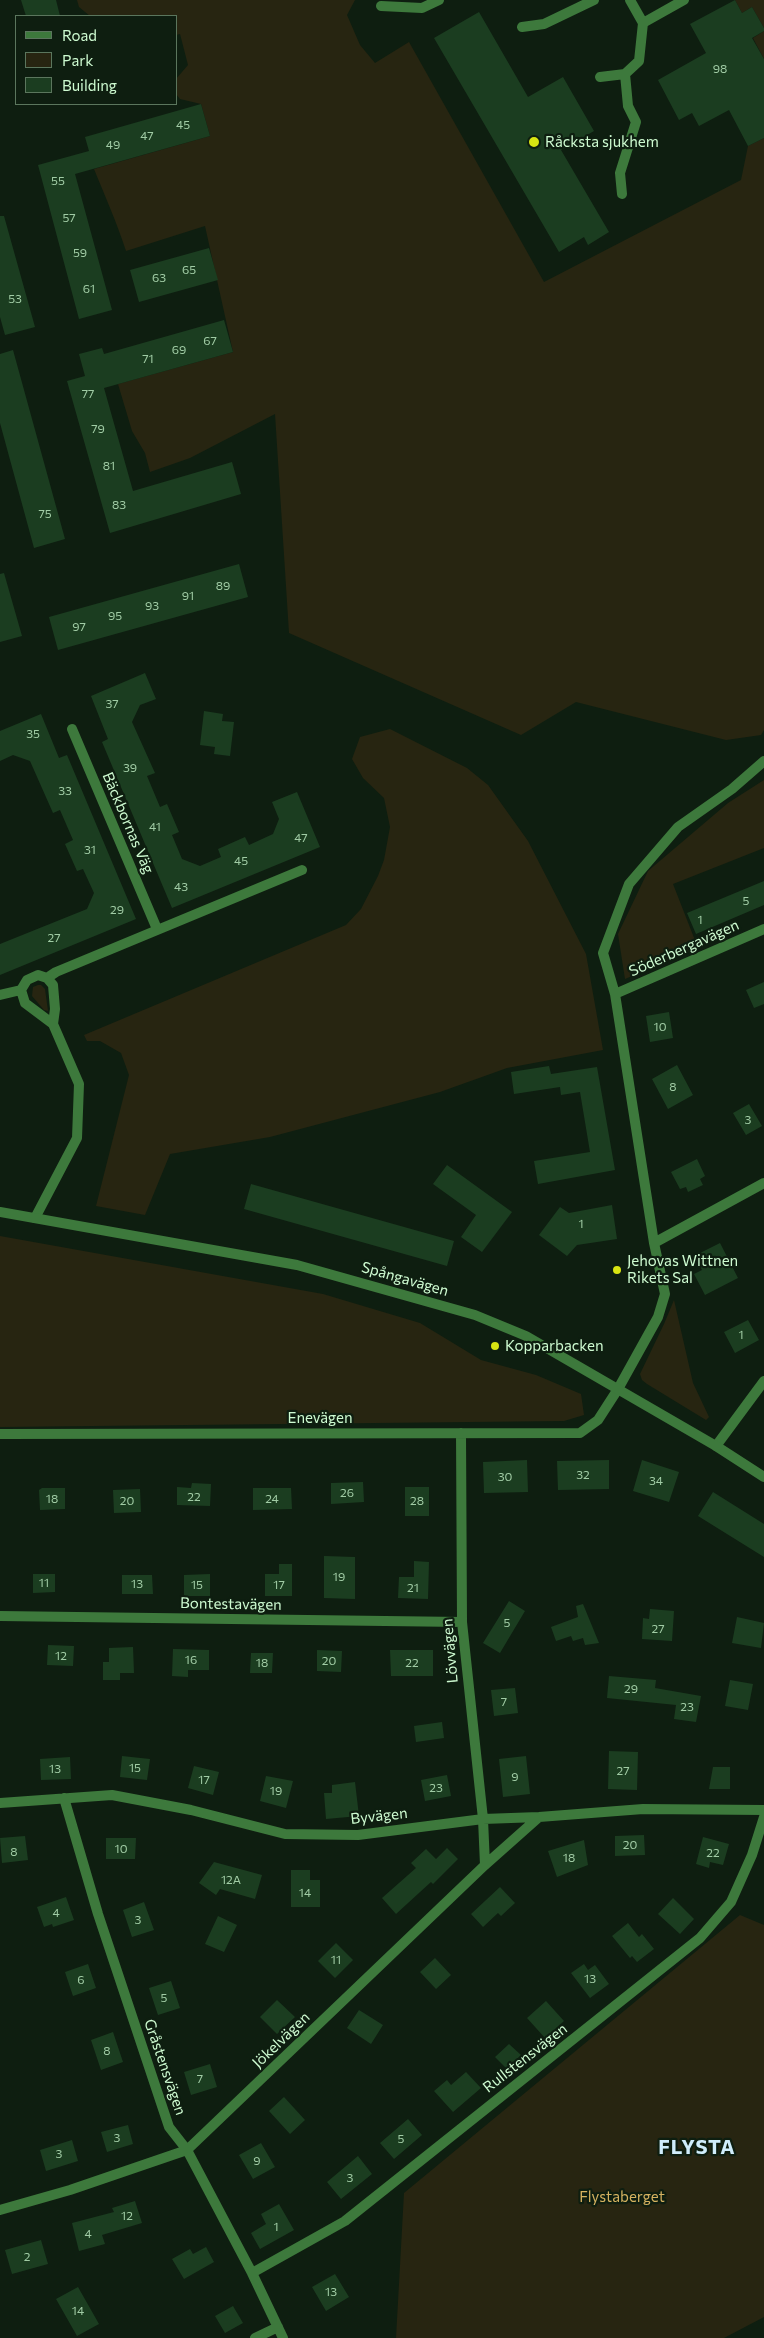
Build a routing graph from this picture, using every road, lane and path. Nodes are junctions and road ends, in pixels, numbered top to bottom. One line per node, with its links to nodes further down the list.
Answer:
1 (439, 0): 5 (street)
2 (594, 0): 7 (street)
3 (630, 0): 6 (street)
4 (684, 0): 6 (street)
5 (381, 6)
6 (643, 23): 8 (street)
7 (522, 27)
8 (624, 74): 9 (street); 10 (street)
9 (600, 78)
10 (622, 194)
11 (72, 729): 14 (street, Bäckbornas Väg)
12 (764, 761): 18 (street)
13 (302, 870): 14 (street)
14 (157, 929): 16 (street)
15 (764, 929): 18 (street, Söderbergavägen)
16 (47, 978): 17 (street); 20 (street)
17 (21, 990): 19 (street); 20 (street)
18 (615, 994): 24 (street)
19 (0, 995)
20 (53, 1024): 23 (street)
21 (764, 1183): 24 (street)
22 (0, 1212): 23 (street, Spångavägen)
23 (35, 1218): 26 (street, Spångavägen)
24 (654, 1243): 26 (street)
25 (764, 1381): 29 (street)
26 (618, 1389): 27 (street, Enevägen); 29 (street, Spångavägen)
27 (461, 1433): 28 (street, Enevägen); 32 (street, Lövvägen)
28 (0, 1434)
29 (716, 1446): 30 (street, Spångavägen)
30 (764, 1477)
31 (0, 1616): 32 (street, Bontestavägen)
32 (462, 1622): 38 (street, Lövvägen)
33 (64, 1798): 34 (street, Byvägen); 38 (street, Byvägen); 40 (street, Gråstensvägen)
34 (0, 1803)
35 (764, 1810): 36 (street, Byvägen)
36 (539, 1817): 38 (street, Byvägen); 39 (street, Jökelvägen)
37 (764, 1817): 42 (street, Rullstensvägen)
38 (483, 1819): 39 (street, Lövvägen)
39 (485, 1865): 40 (street, Jökelvägen)
40 (187, 2150): 41 (street, Jökelvägen); 42 (street, Gråstensvägen)
41 (0, 2210)
42 (252, 2273): 43 (street, Gråstensvägen)
43 (278, 2328): 44 (street); 45 (street, Gråstensvägen)
44 (255, 2338)
45 (283, 2338)

